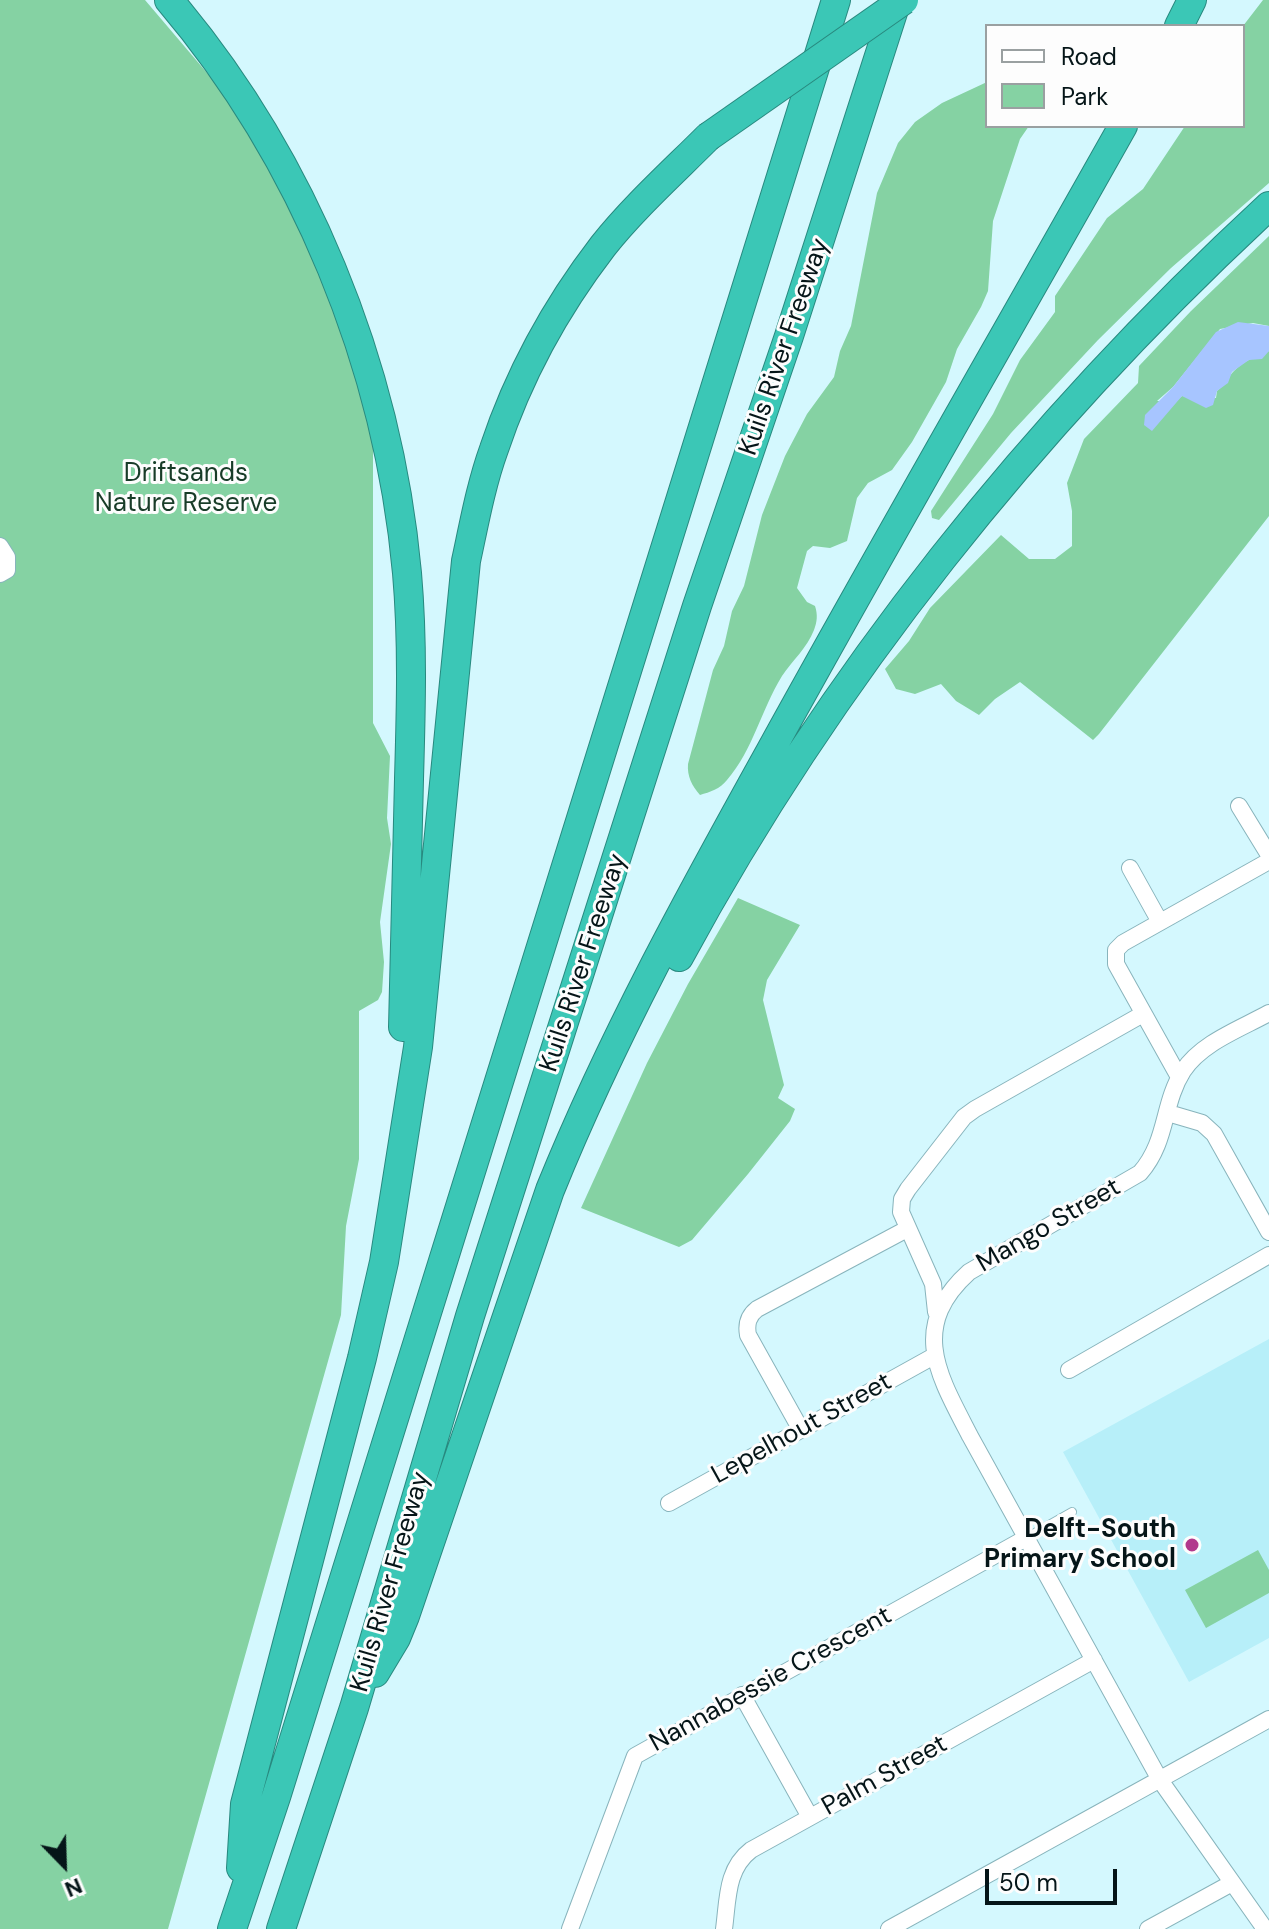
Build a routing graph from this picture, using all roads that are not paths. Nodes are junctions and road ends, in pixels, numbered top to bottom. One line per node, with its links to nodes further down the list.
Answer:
1 (169, 0): 19 (highway)
2 (836, 0): 38 (highway, Kuils River Freeway)
3 (897, 0): 33 (highway, Kuils River Freeway)
4 (904, 0): 19 (highway, bridge)
5 (1192, 0): 6 (highway)
6 (1180, 24)
7 (1122, 128): 23 (highway)
8 (1269, 206): 23 (highway)
9 (0, 546): 10 (street)
10 (0, 574)
11 (1239, 806): 12 (street)
12 (1269, 858): 14 (street)
13 (1130, 868): 14 (street)
14 (1160, 922): 16 (street)
15 (1269, 1013): 17 (street, Mango Street)
16 (1143, 1014): 17 (street); 20 (street)
17 (1179, 1077): 18 (street, Mango Street)
18 (1168, 1113): 21 (street); 24 (street, Mango Street)
19 (400, 1152): 38 (highway)
20 (907, 1229): 24 (street); 27 (street)
21 (1269, 1232)
22 (1269, 1255): 26 (street)
23 (522, 1277): 33 (highway)
24 (937, 1322): 25 (street, Mango Street)
25 (934, 1356): 27 (street, Lepelhout Street); 30 (street, Mango Street)
26 (1069, 1370)
27 (801, 1430): 28 (street, Lepelhout Street)
28 (669, 1503)
29 (1072, 1512): 30 (lane)
30 (1026, 1538): 31 (street, Mango Street); 32 (street, Nannabessie Crescent)
31 (1094, 1660): 35 (street, Mango Street); 36 (street, Palm Street)
32 (742, 1695): 36 (street); 41 (street, Nannabessie Crescent)
33 (354, 1708): 40 (highway, Kuils River Freeway)
34 (1269, 1719): 35 (street)
35 (1160, 1780): 37 (street, Mango Street); 43 (street)
36 (810, 1817): 42 (street, Palm Street)
37 (1232, 1883): 44 (street); 45 (street, Mango Street)
38 (240, 1901): 39 (highway, Kuils River Freeway)
39 (232, 1929)
40 (281, 1929)
41 (570, 1929)
42 (724, 1929)
43 (889, 1929)
44 (1148, 1929)
45 (1265, 1929)

